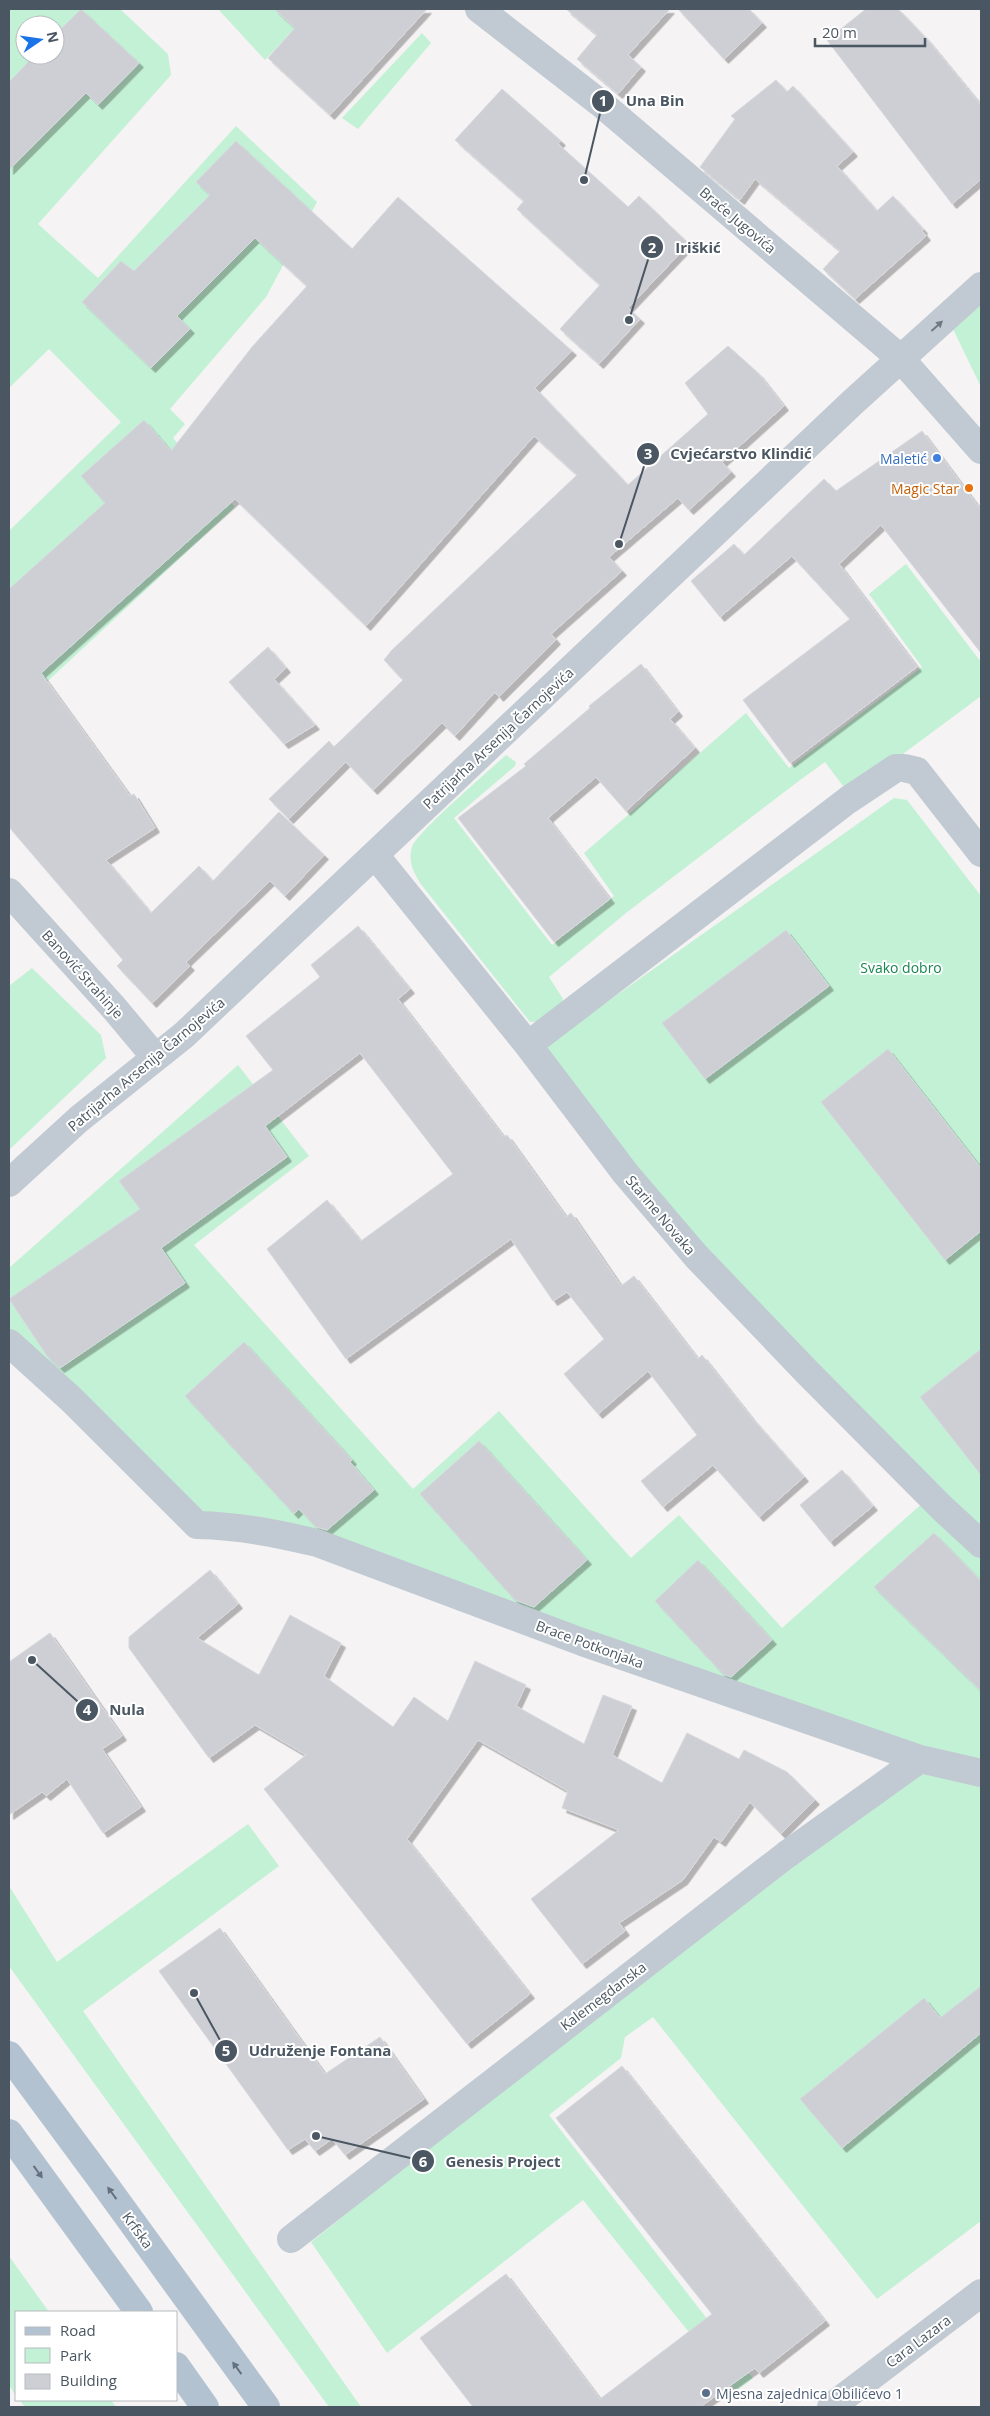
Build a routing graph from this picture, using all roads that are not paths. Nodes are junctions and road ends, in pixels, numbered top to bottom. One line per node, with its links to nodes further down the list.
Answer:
1 (479, 9): 3 (street, Braće Jugovića)
2 (981, 286): 3 (street, Patrijarha Arsenija Čarnojevića, one-way to 2)
3 (900, 358): 4 (street, Braće Jugovića); 6 (street, Patrijarha Arsenija Čarnojevića)
4 (981, 450)
5 (981, 853): 8 (street)
6 (375, 855): 8 (street, Starine Novaka); 9 (street, Patrijarha Arsenija Čarnojevića)
7 (9, 892): 9 (street, Banović Strahinje)
8 (528, 1045): 12 (street, Starine Novaka)
9 (155, 1058): 10 (street, Patrijarha Arsenija Čarnojevića)
10 (9, 1183)
11 (9, 1343): 13 (street, Brace Potkonjaka)
12 (981, 1544)
13 (920, 1760): 14 (street, Brace Potkonjaka); 17 (street, Kalemegdanska)
14 (981, 1773)
15 (9, 2055): 23 (main road, Krfska, one-way to 15)
16 (9, 2133): 19 (main road, one-way to 19)
17 (291, 2239)
18 (981, 2293): 21 (street, Cara Lazara)
19 (137, 2311)
20 (178, 2369): 22 (main road)
21 (848, 2402)
22 (205, 2407)
23 (266, 2407)

